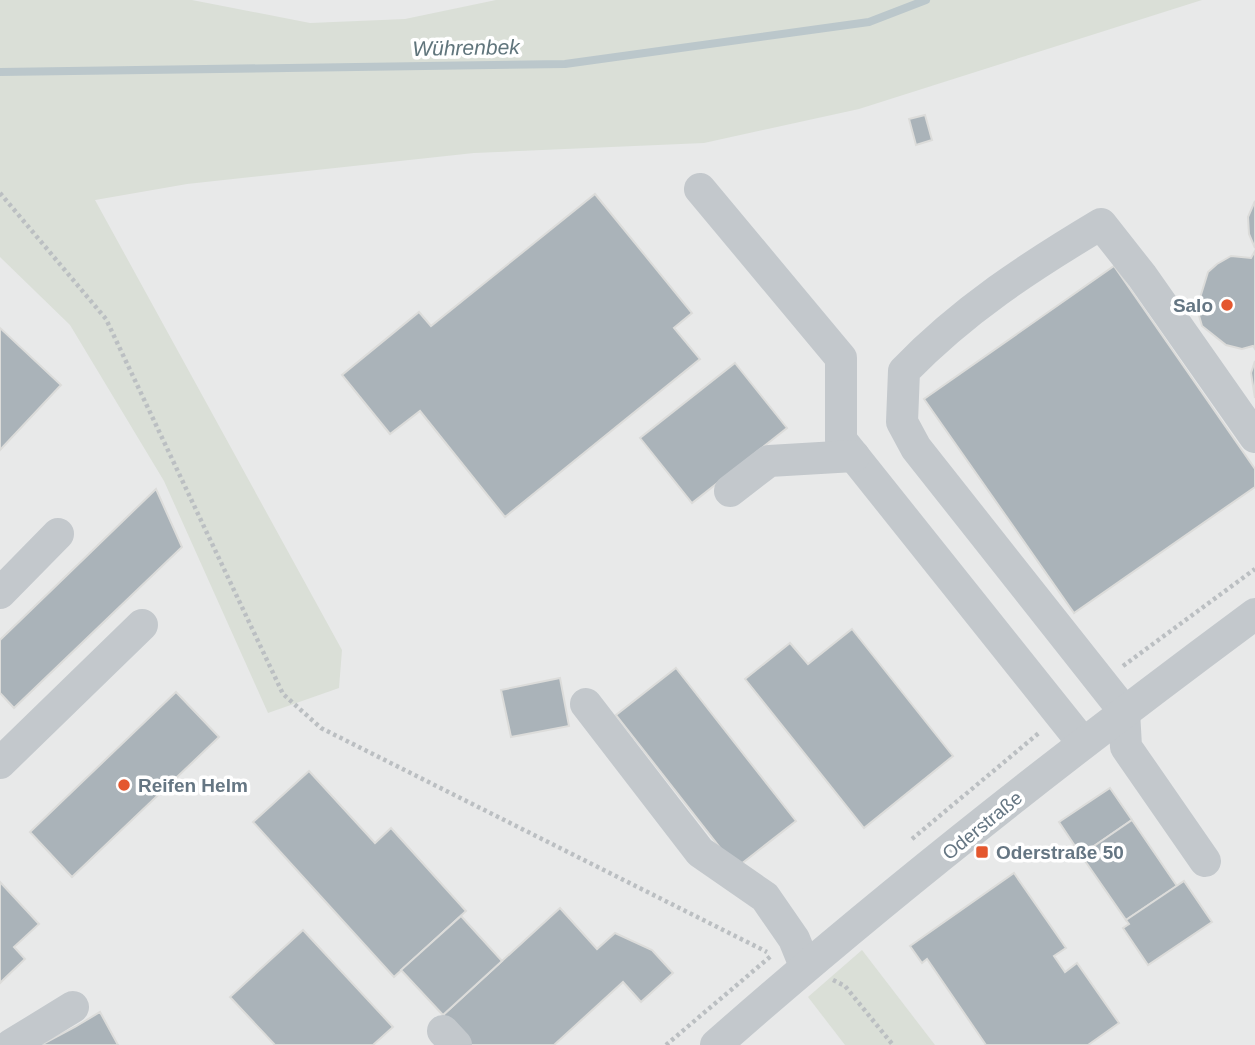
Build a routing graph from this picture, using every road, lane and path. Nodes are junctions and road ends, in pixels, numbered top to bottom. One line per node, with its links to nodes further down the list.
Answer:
1 (700, 189): 4 (street)
2 (0, 193): 15 (path)
3 (1255, 437): 11 (street)
4 (854, 456): 5 (street); 12 (street)
5 (730, 491)
6 (58, 534): 7 (street)
7 (0, 593)
8 (1255, 614): 11 (street, Oderstraße)
9 (142, 625): 13 (street)
10 (586, 704): 15 (street)
11 (1124, 711): 12 (street, Oderstraße); 14 (street)
12 (1083, 743): 15 (street, Oderstraße)
13 (0, 763)
14 (1205, 861)
15 (806, 966): 18 (street, Oderstraße); 19 (path)
16 (73, 1007): 17 (street)
17 (11, 1045)
18 (716, 1045)
19 (893, 1045)

